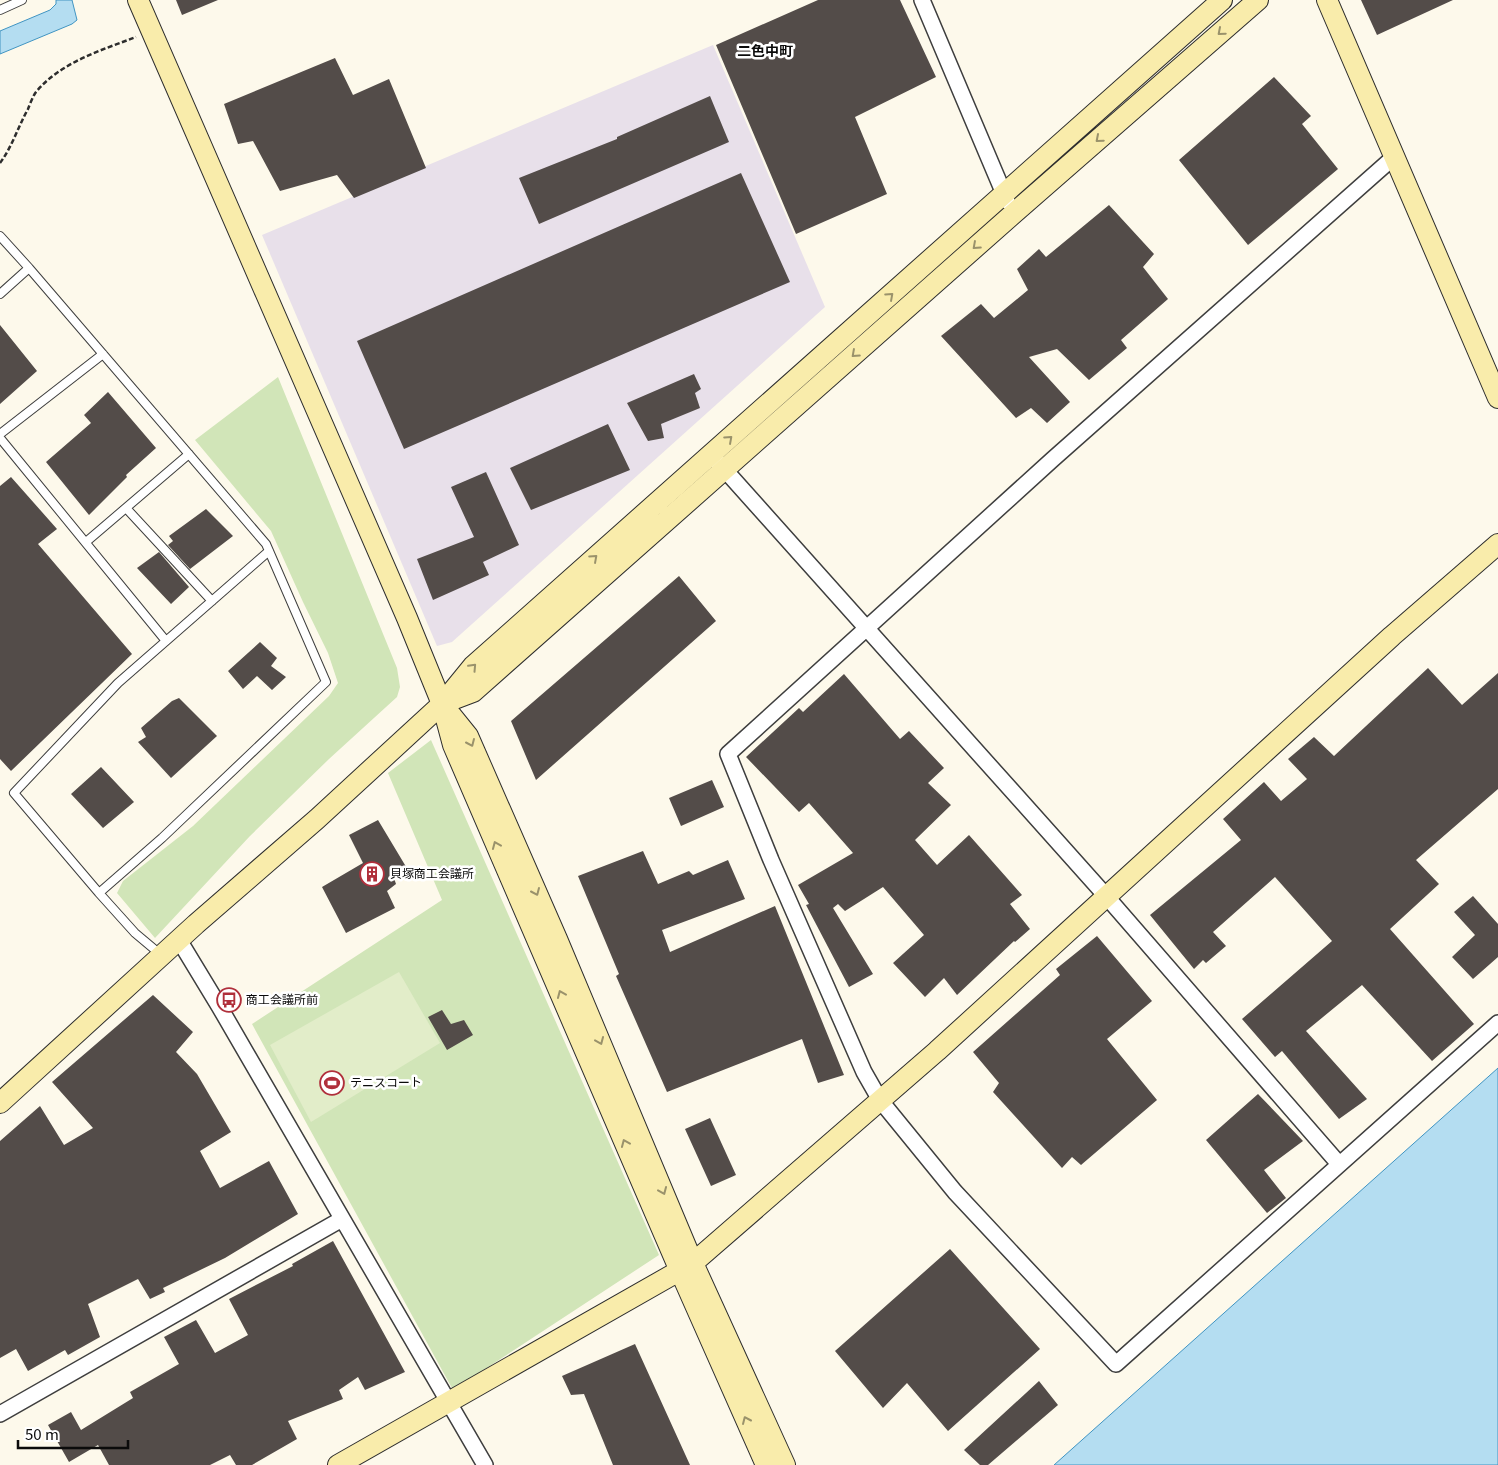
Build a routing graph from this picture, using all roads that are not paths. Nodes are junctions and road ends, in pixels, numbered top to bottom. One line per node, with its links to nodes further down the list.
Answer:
1 (22, 0): 7 (lane)
2 (138, 0): 27 (street)
3 (922, 0): 9 (street)
4 (1222, 0): 9 (street)
5 (1258, 0): 10 (street, one-way to 10)
6 (1327, 0): 8 (street)
7 (0, 10)
8 (1395, 156): 15 (street); 25 (street)
9 (1004, 193): 10 (street); 18 (street, one-way to 9)
10 (1013, 214): 19 (street, one-way to 19)
11 (0, 236): 12 (lane)
12 (29, 268): 13 (lane); 14 (lane)
13 (0, 294)
14 (103, 354): 16 (lane); 17 (lane)
15 (1498, 398)
16 (0, 436): 21 (lane)
17 (189, 454): 20 (lane); 23 (lane)
18 (711, 455): 19 (street); 27 (street, one-way to 18)
19 (725, 470): 25 (street); 27 (street)
20 (126, 508): 21 (lane); 24 (lane)
21 (86, 542): 26 (lane)
22 (1498, 544): 29 (street)
23 (269, 551): 24 (lane); 28 (lane)
24 (212, 601): 26 (lane)
25 (866, 628): 29 (street); 33 (street)
26 (166, 641): 28 (lane)
27 (442, 704): 30 (street); 37 (street)
28 (99, 893): 31 (lane)
29 (1106, 896): 33 (street); 35 (street)
30 (179, 940): 31 (street); 36 (street)
31 (162, 955): 34 (street)
32 (1498, 1023): 35 (street)
33 (880, 1100): 35 (street); 37 (street)
34 (0, 1103)
35 (1339, 1164)
36 (342, 1219): 38 (street); 39 (street)
37 (686, 1267): 38 (street); 42 (street, one-way to 37); 43 (street)
38 (448, 1401): 40 (street); 41 (street)
39 (0, 1414)
40 (338, 1465)
41 (485, 1465)
42 (766, 1465)
43 (784, 1465)

